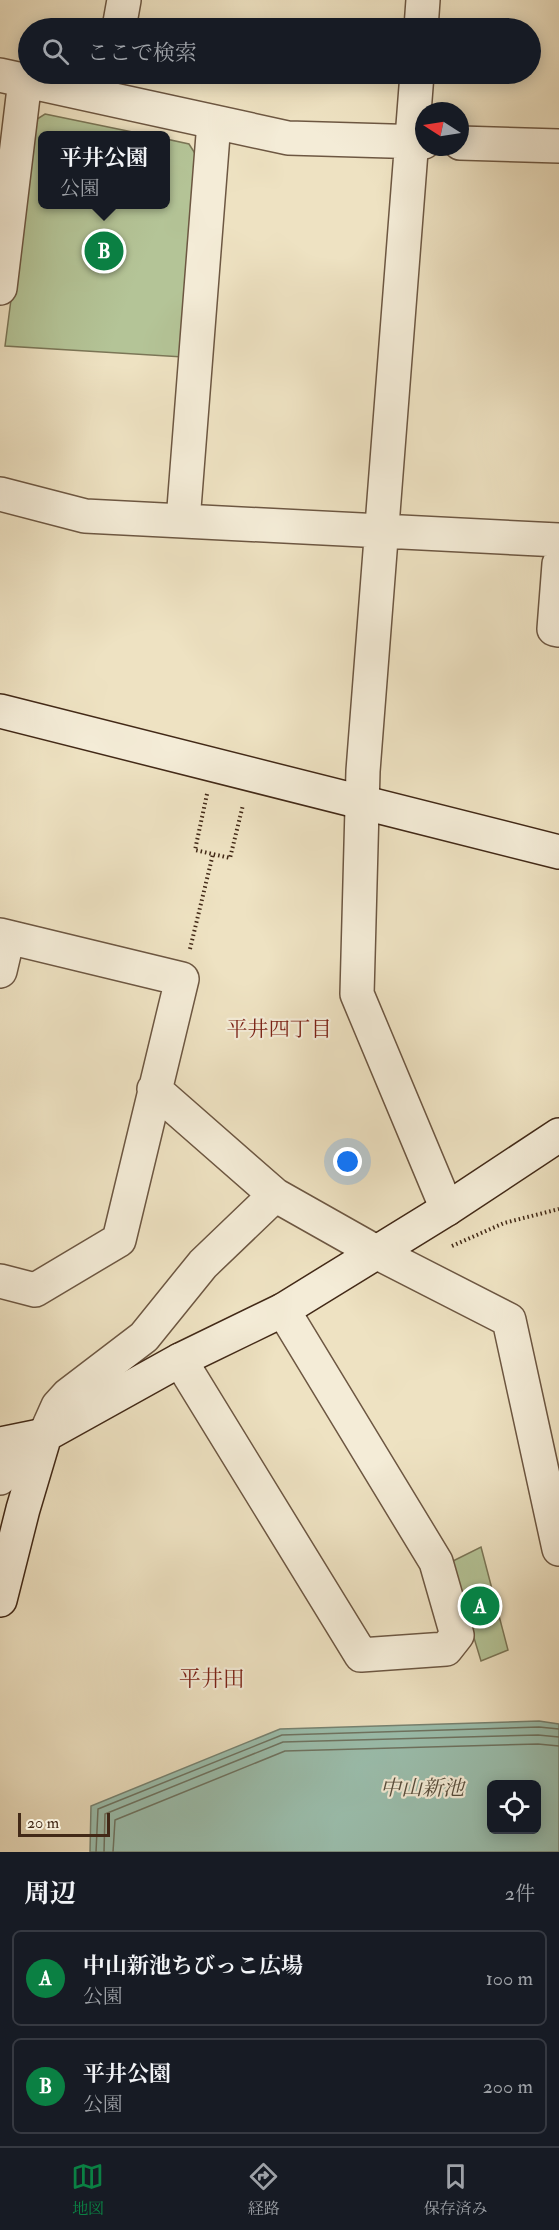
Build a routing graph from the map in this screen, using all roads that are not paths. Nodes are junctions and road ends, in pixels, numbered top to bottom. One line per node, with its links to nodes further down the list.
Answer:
1 (124, 0): 3 (street)
2 (423, 0): 4 (street)
3 (120, 18)
4 (422, 18)
5 (13, 77): 15 (street)
6 (86, 84): 8 (street)
7 (417, 84): 9 (street)
8 (107, 86): 10 (street)
9 (417, 102)
10 (214, 122): 11 (street); 17 (street)
11 (415, 142)
12 (469, 143): 13 (street)
13 (559, 146)
14 (416, 156): 18 (street)
15 (0, 288)
16 (0, 494): 17 (street)
17 (183, 521): 18 (street)
18 (383, 532): 19 (street); 23 (street)
19 (559, 540)
20 (559, 564): 21 (street)
21 (559, 630)
22 (0, 711): 23 (street)
23 (361, 803): 24 (street); 30 (street)
24 (559, 852)
25 (4, 936): 26 (street); 27 (street)
26 (0, 971)
27 (154, 1089): 29 (street); 32 (street)
28 (559, 1135): 30 (street)
29 (275, 1195): 31 (street); 35 (street)
30 (447, 1209): 31 (street)
31 (391, 1260): 33 (street); 38 (street)
32 (0, 1281)
33 (283, 1310): 34 (street); 34 (street)
34 (180, 1360): 35 (street)
35 (45, 1435): 36 (street); 37 (street); 39 (street)
36 (0, 1444)
37 (0, 1479)
38 (559, 1549)
39 (0, 1600)

